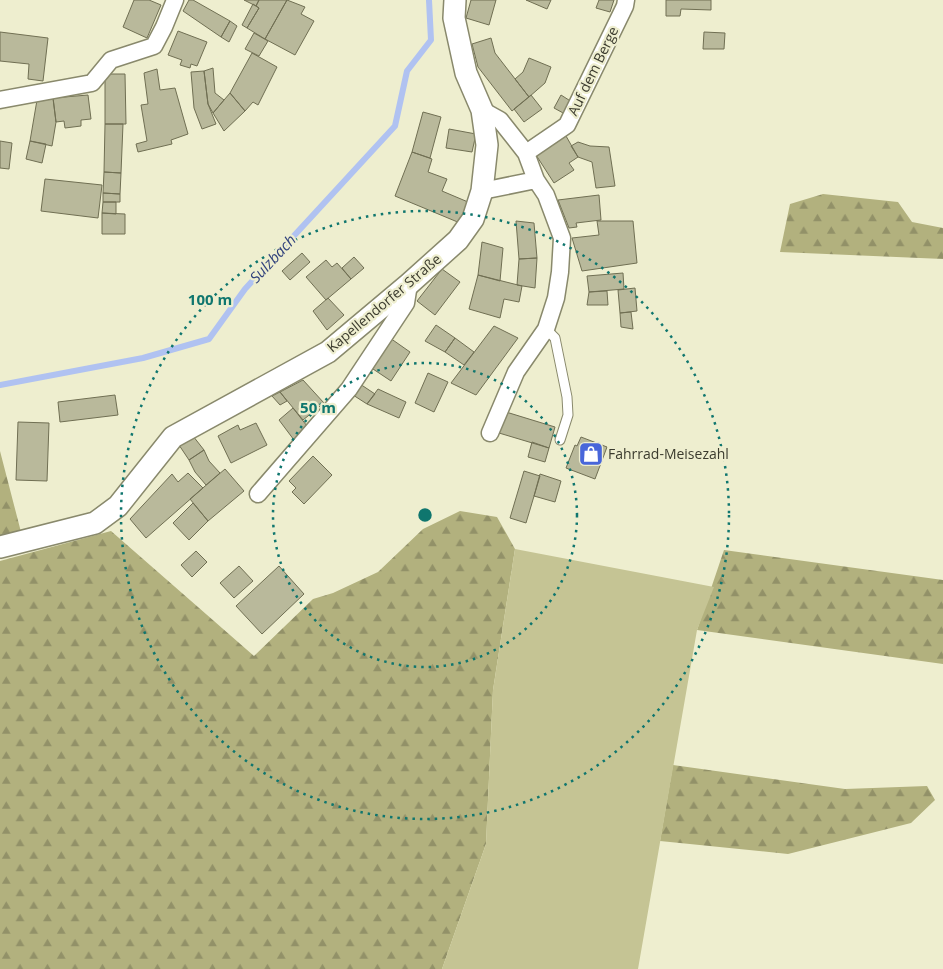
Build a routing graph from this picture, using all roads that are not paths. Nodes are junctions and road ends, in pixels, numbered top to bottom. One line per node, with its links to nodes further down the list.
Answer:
1 (175, 0): 4 (street)
2 (455, 0): 5 (street, Kapellendorfer Straße)
3 (626, 0): 6 (street, Auf dem Berge)
4 (0, 100)
5 (482, 110): 6 (street); 8 (street, Kapellendorfer Straße)
6 (526, 153): 7 (street)
7 (536, 180): 8 (street); 10 (street)
8 (482, 190): 9 (street, Kapellendorfer Straße)
9 (409, 284): 13 (street); 14 (street, Kapellendorfer Straße)
10 (546, 329): 11 (street); 12 (lane)
11 (490, 433)
12 (560, 440)
13 (258, 494)
14 (0, 548)

